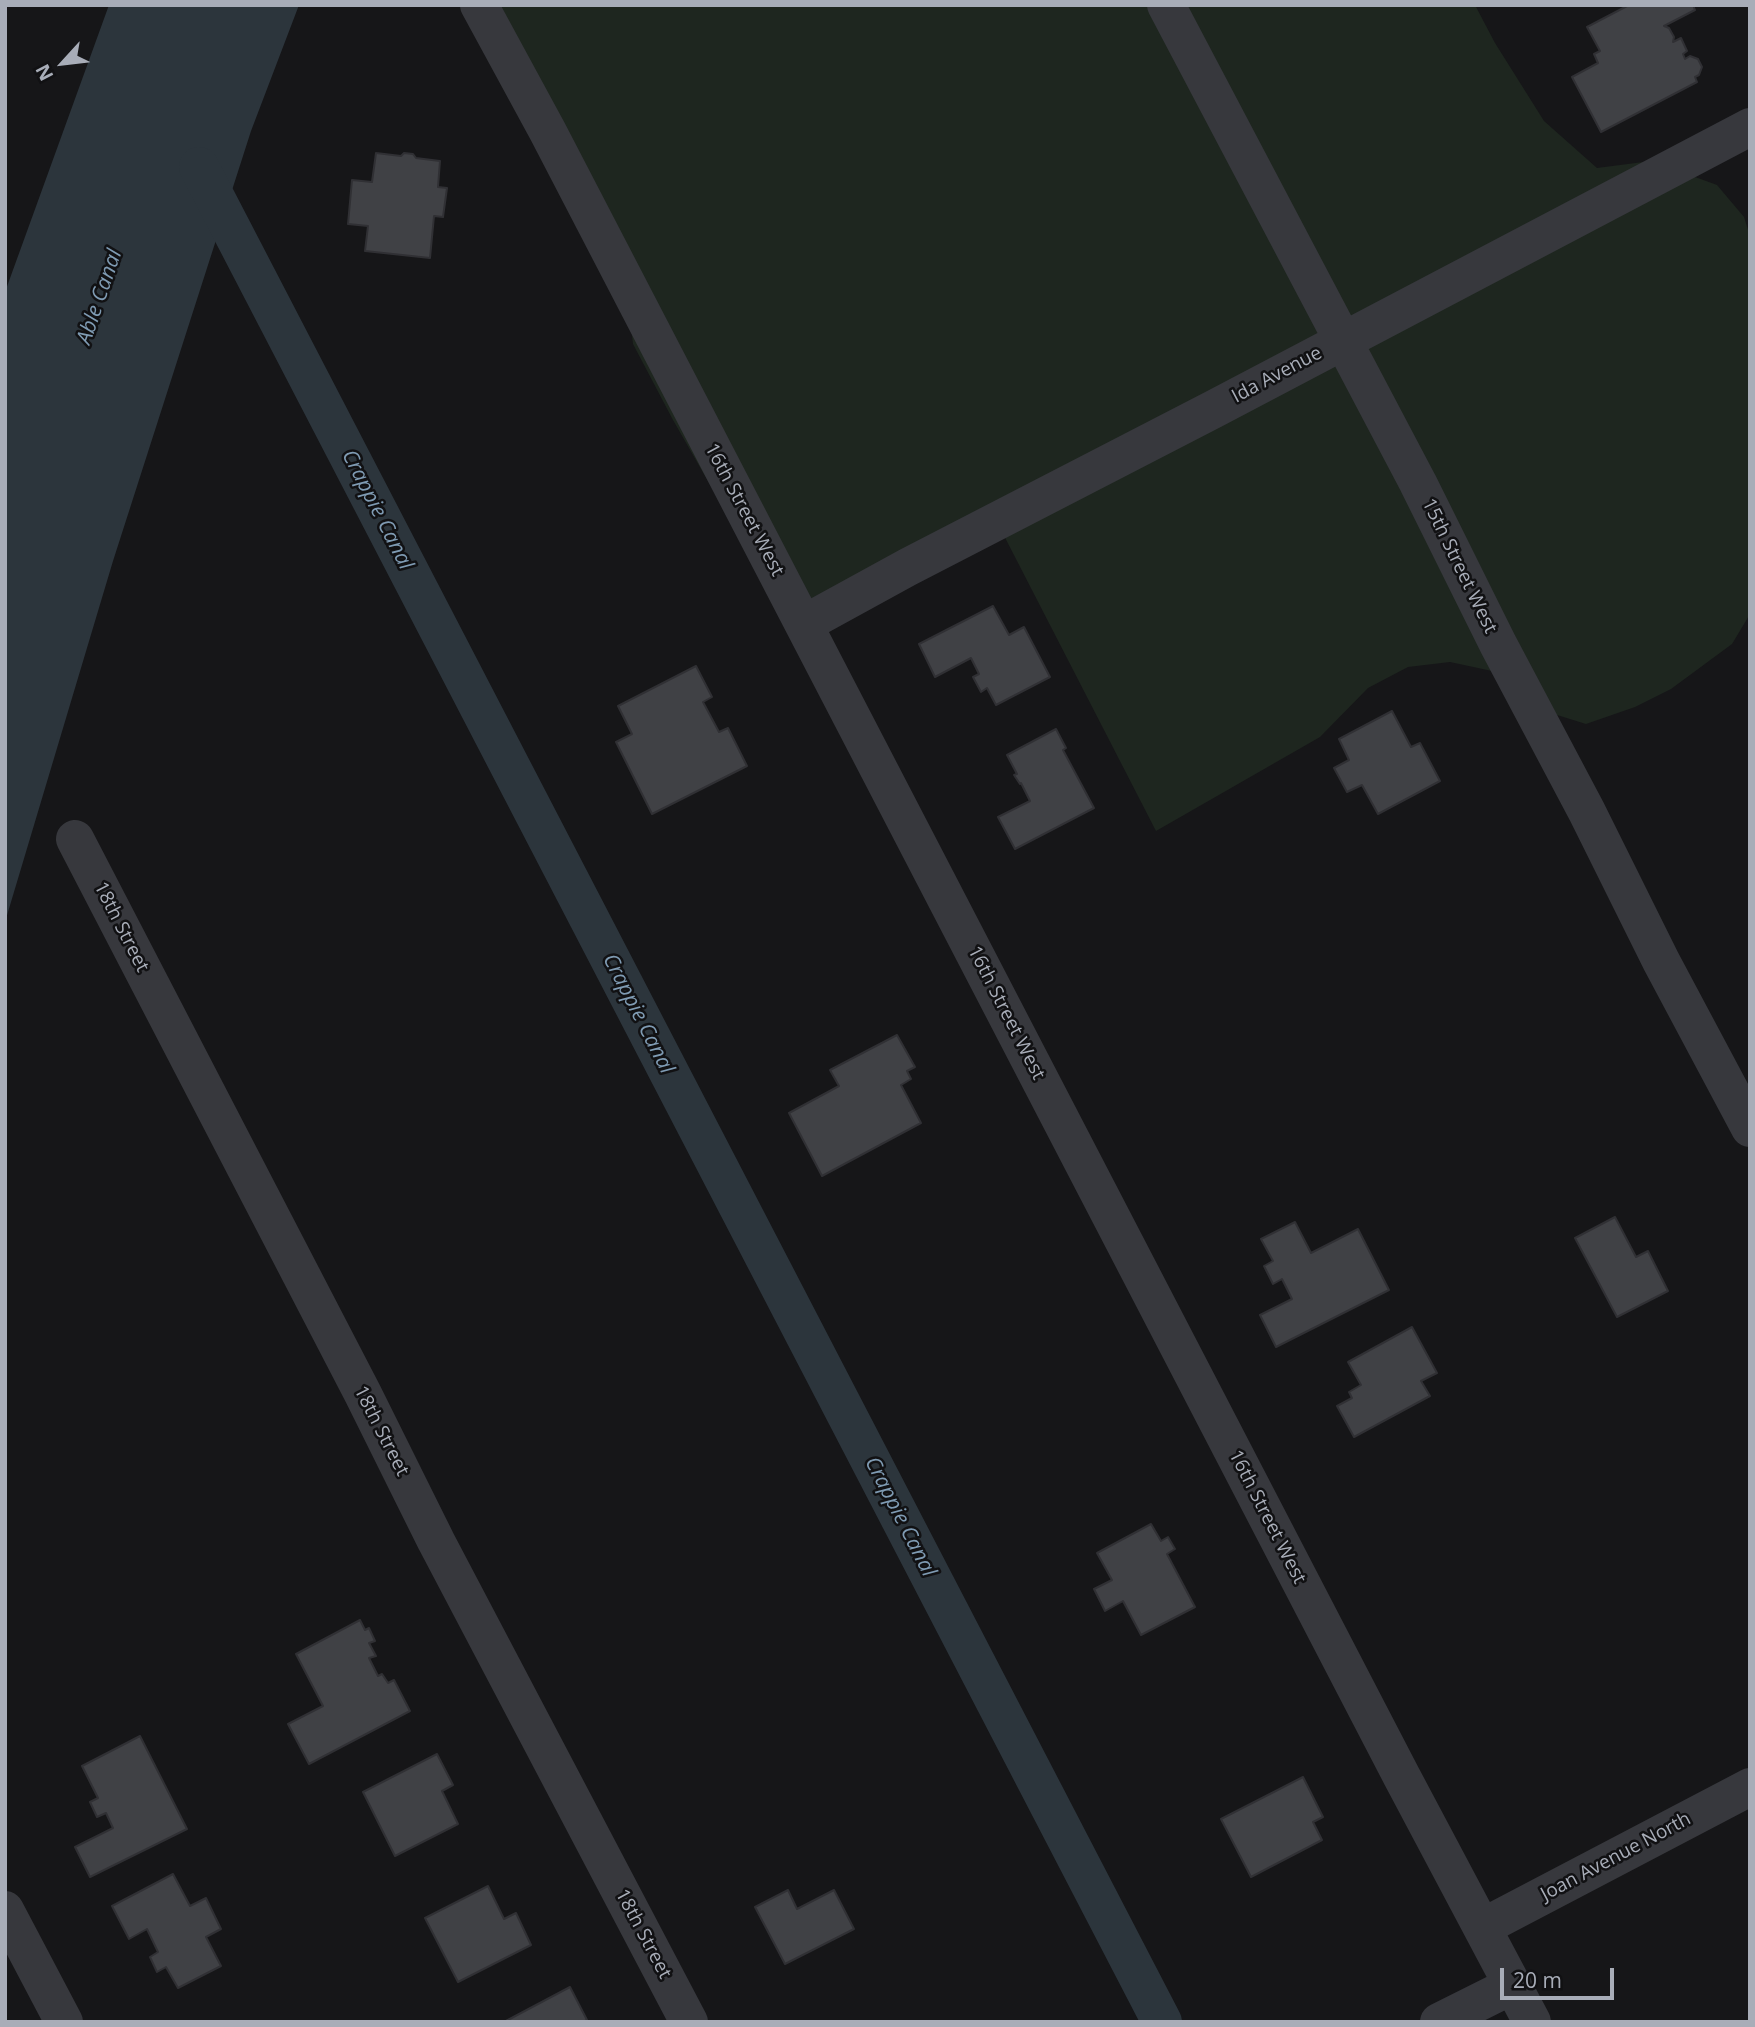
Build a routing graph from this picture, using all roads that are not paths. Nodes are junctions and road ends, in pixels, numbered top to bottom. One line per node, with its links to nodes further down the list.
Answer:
1 (479, 5): 5 (street, 16th Street West)
2 (1166, 5): 4 (street, 15th Street West)
3 (1750, 127): 4 (street, Ida Avenue)
4 (1343, 340): 5 (street, Ida Avenue); 7 (street, 15th Street West)
5 (804, 624): 10 (street, 16th Street West)
6 (75, 839): 13 (street, 18th Street)
7 (1750, 1128)
8 (1750, 1787): 10 (street, Joan Avenue North)
9 (5, 1910): 12 (street)
10 (1483, 1927): 11 (street, 16th Street West)
11 (1513, 1985): 14 (street); 15 (street, 16th Street West)
12 (64, 2022)
13 (689, 2022)
14 (1439, 2022)
15 (1532, 2022)

